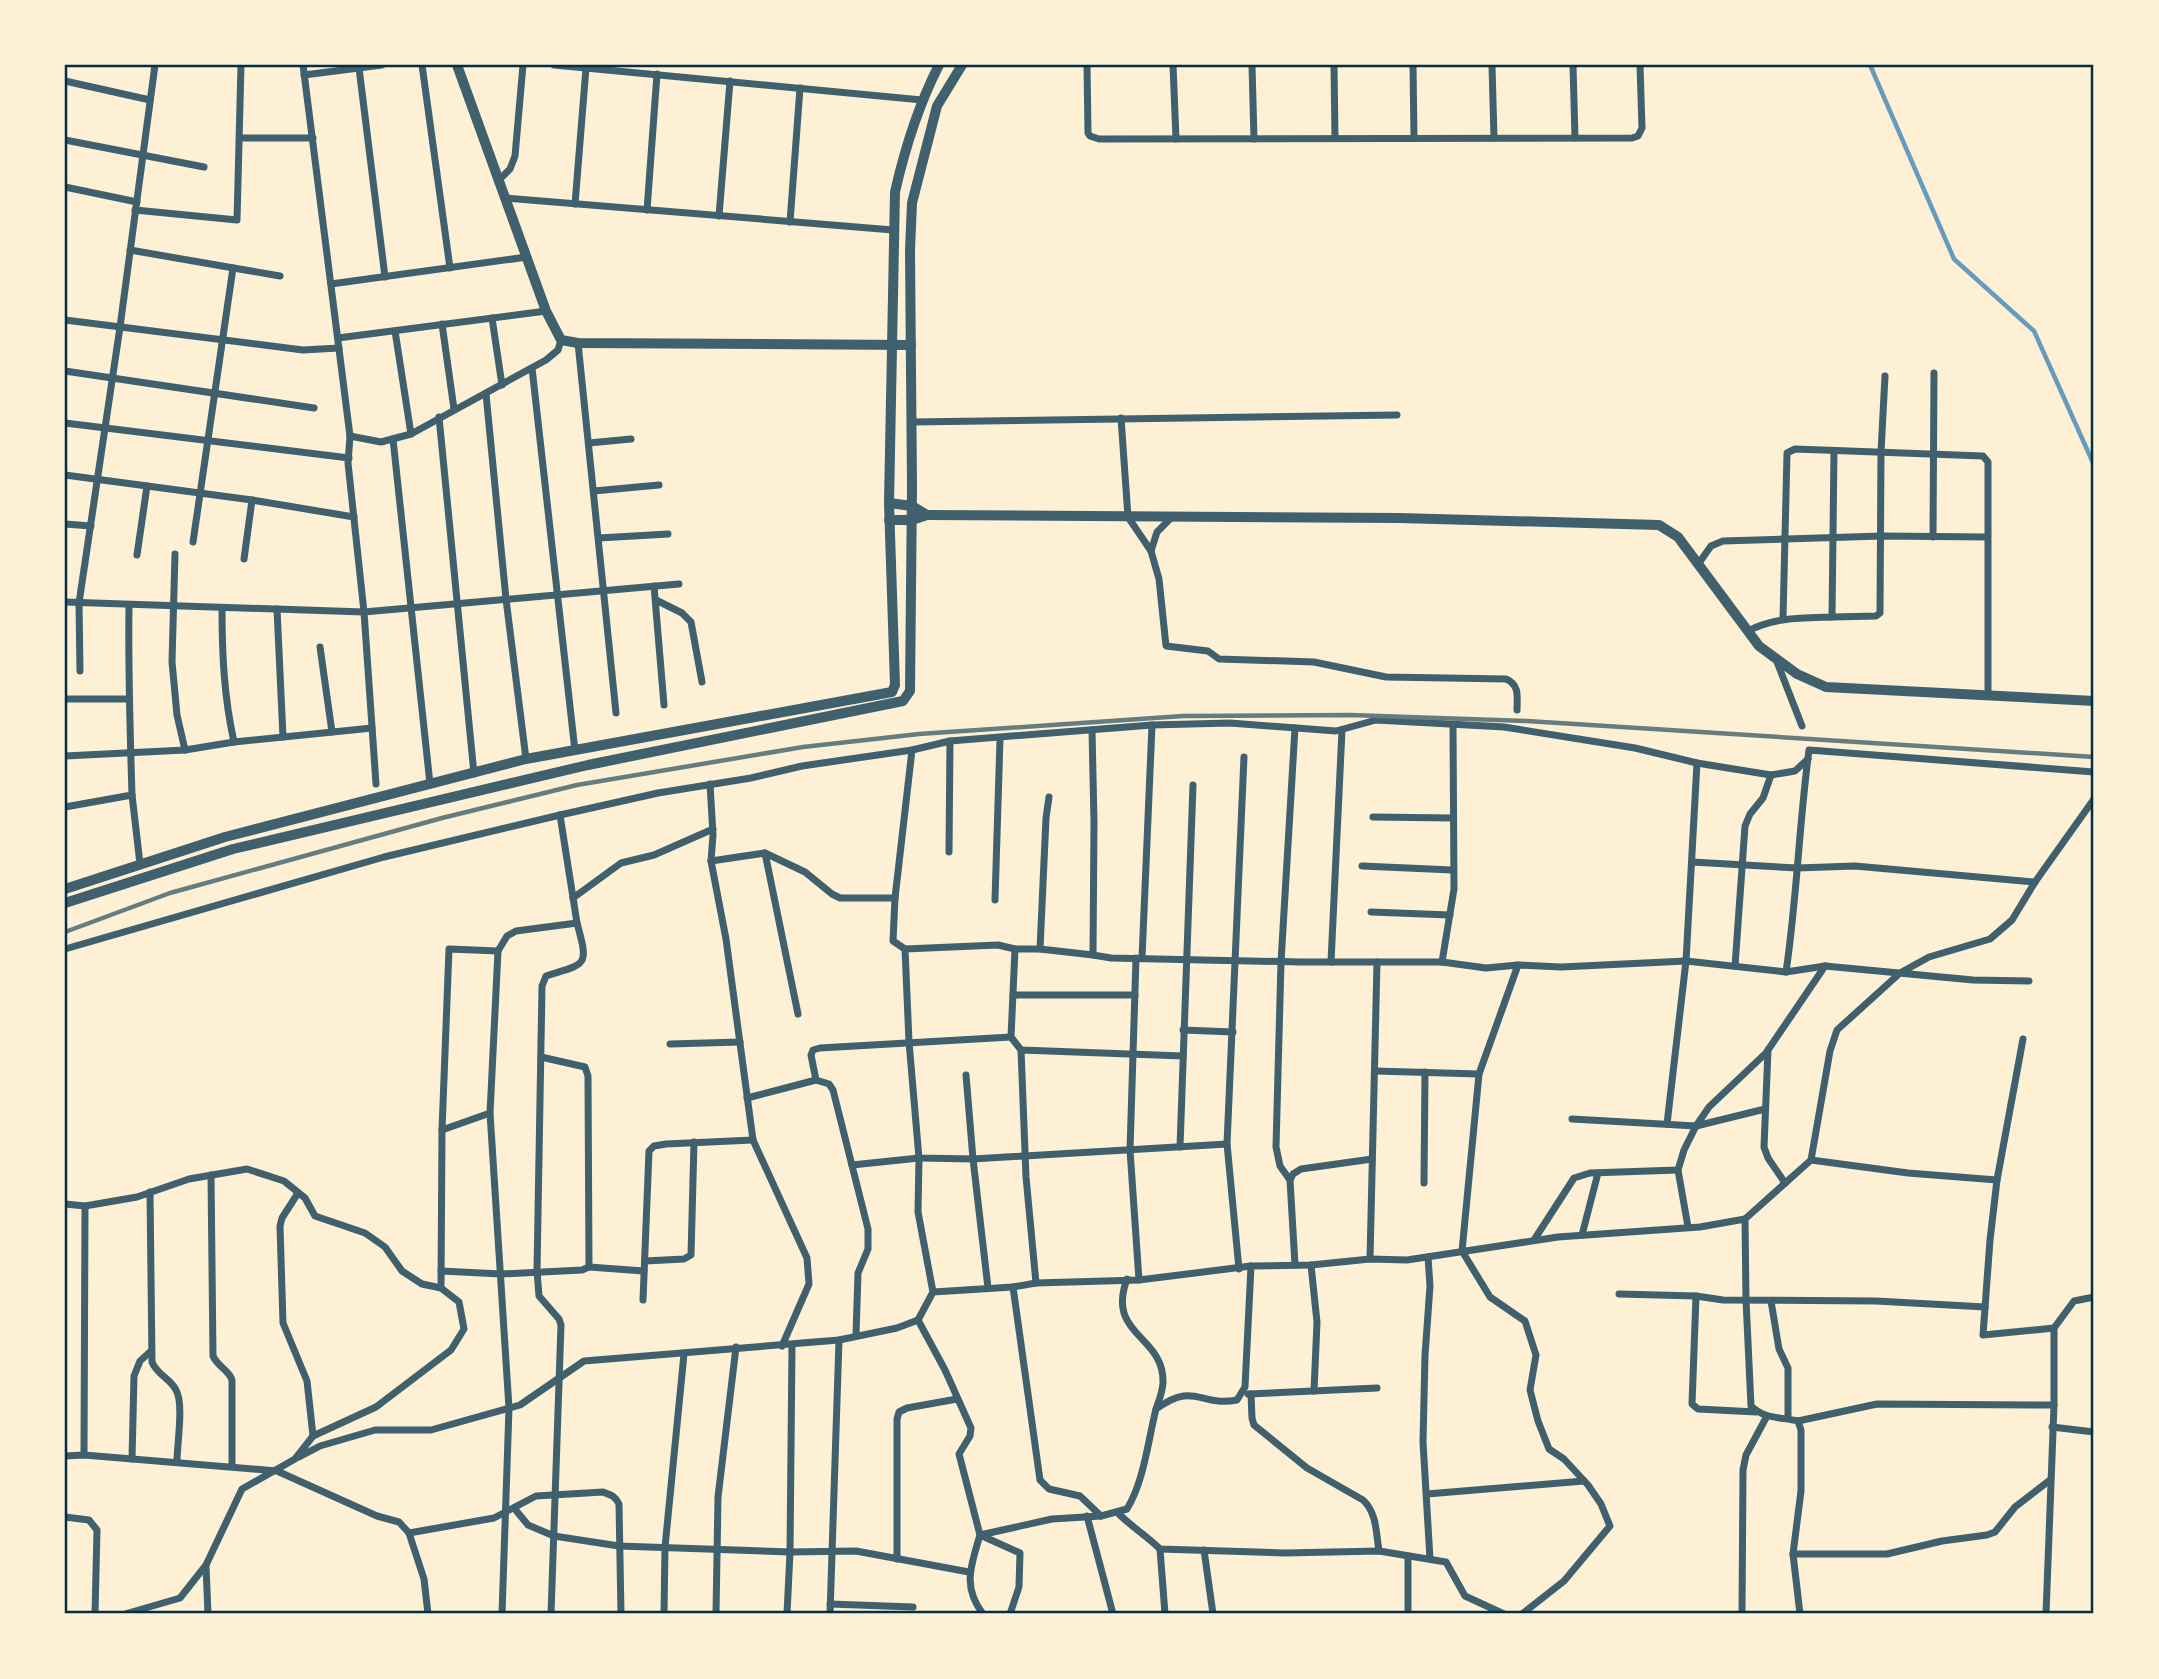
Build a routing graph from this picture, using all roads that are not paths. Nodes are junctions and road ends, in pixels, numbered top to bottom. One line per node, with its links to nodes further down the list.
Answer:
1 (155, 65): 27 (street)
2 (241, 65): 31 (street)
3 (303, 65): 23 (street)
4 (382, 65): 19 (street)
5 (422, 65): 54 (street)
6 (457, 65): 42 (street)
7 (523, 65): 42 (street)
8 (554, 65): 20 (street)
9 (939, 65): 28 (street)
10 (961, 65): 30 (street)
11 (1087, 65): 37 (street)
12 (1172, 65): 37 (street)
13 (1252, 65): 38 (street)
14 (1334, 65): 33 (street)
15 (1413, 65): 34 (street)
16 (1492, 65): 35 (street)
17 (1573, 65): 36 (street)
18 (1640, 65): 36 (street)
19 (359, 68): 23 (street); 56 (street)
20 (586, 68): 21 (street); 45 (street)
21 (634, 69): 22 (street)
22 (657, 74): 25 (street); 47 (street)
23 (304, 75): 32 (street)
24 (65, 81): 27 (street)
25 (730, 81): 26 (street); 48 (street)
26 (800, 88): 28 (street); 49 (street)
27 (150, 100): 40 (street)
28 (922, 100): 29 (street)
29 (911, 131): 30 (street); 50 (street)
30 (928, 137): 69 (street)
31 (240, 138): 32 (street); 46 (street)
32 (313, 138): 57 (street)
33 (1335, 138): 34 (street); 38 (street)
34 (1414, 138): 35 (street)
35 (1494, 138): 36 (street)
36 (1575, 138)
37 (1176, 139): 38 (street)
38 (1254, 139)
39 (65, 140): 40 (street)
40 (143, 156): 41 (street); 46 (street)
41 (204, 167)
42 (499, 180): 44 (street)
43 (65, 187): 46 (street)
44 (505, 198): 45 (street); 52 (street)
45 (575, 204): 47 (street)
46 (136, 206): 51 (street)
47 (647, 210): 48 (street)
48 (719, 216): 49 (street)
49 (790, 222): 50 (street)
50 (893, 230): 68 (street)
51 (130, 250): 53 (street); 62 (street)
52 (527, 257): 54 (street); 58 (street)
53 (233, 268): 55 (street); 65 (street)
54 (450, 268): 56 (street)
55 (280, 276)
56 (385, 277): 57 (street)
57 (331, 284): 64 (street)
58 (546, 311): 59 (street); 66 (street)
59 (492, 318): 61 (street); 76 (street)
60 (65, 320): 62 (street)
61 (442, 324): 63 (street); 80 (street)
62 (120, 327): 65 (street); 75 (street)
63 (395, 331): 64 (street); 87 (street)
64 (338, 338): 70 (street)
65 (223, 340): 70 (street); 77 (street)
66 (561, 340): 67 (street); 71 (street)
67 (578, 343): 68 (street); 92 (street)
68 (893, 345): 69 (street); 104 (street)
69 (911, 345): 84 (street)
70 (340, 348): 88 (street)
71 (532, 368): 76 (street); 130 (street)
72 (65, 371): 75 (street)
73 (1934, 373): 95 (street)
74 (1885, 376): 94 (street)
75 (112, 378): 77 (street); 86 (street)
76 (502, 386): 78 (street)
77 (216, 393): 79 (street); 91 (street)
78 (486, 394): 80 (street); 131 (street)
79 (314, 408)
80 (454, 409): 82 (street)
81 (1397, 415): 83 (street)
82 (439, 417): 87 (street); 135 (street)
83 (1121, 418): 84 (street); 108 (street)
84 (912, 422): 105 (street)
85 (65, 423): 86 (street)
86 (105, 428): 91 (street); 98 (street)
87 (411, 434): 89 (street)
88 (350, 436): 89 (street); 96 (street)
89 (393, 439): 138 (street)
90 (631, 439): 92 (street)
91 (209, 441): 96 (street); 102 (street)
92 (589, 443): 101 (street)
93 (1834, 451): 94 (street); 119 (street); 120 (street)
94 (1881, 452): 95 (street); 115 (street)
95 (1935, 454): 116 (street); 117 (street)
96 (349, 458): 107 (street)
97 (65, 475): 98 (street)
98 (97, 479): 100 (street); 113 (street)
99 (659, 485): 101 (street)
100 (146, 486): 102 (street); 124 (street)
101 (594, 491): 118 (street)
102 (201, 493): 103 (street); 121 (street)
103 (252, 500): 107 (street); 125 (street)
104 (889, 503): 105 (street); 110 (street)
105 (912, 506): 106 (street); 111 (street)
106 (927, 515): 108 (street); 111 (street)
107 (354, 517): 141 (street)
108 (1128, 517): 109 (street); 122 (street)
109 (1172, 517): 122 (street); 126 (street)
110 (889, 520): 111 (street); 149 (street)
111 (912, 520): 153 (street)
112 (65, 524): 113 (street)
113 (90, 526): 134 (street)
114 (668, 534): 118 (street)
115 (1882, 536): 116 (street); 119 (street); 142 (street)
116 (1933, 537): 117 (street)
117 (1987, 537): 150 (street)
118 (599, 538): 129 (street)
119 (1832, 538): 120 (street); 142 (street)
120 (1783, 539): 126 (street); 143 (street)
121 (193, 542)
122 (1151, 551): 156 (street)
123 (175, 554): 137 (street)
124 (136, 555)
125 (244, 559)
126 (1699, 563): 144 (street)
127 (679, 584): 128 (street)
128 (654, 586): 129 (street); 132 (street)
129 (605, 591): 130 (street); 157 (street)
130 (556, 595): 131 (street); 172 (street)
131 (506, 599): 135 (street); 176 (street)
132 (656, 600): 148 (street); 155 (street)
133 (65, 602): 134 (street)
134 (79, 603): 136 (street); 147 (street)
135 (459, 603): 138 (street); 180 (street)
136 (129, 606): 137 (street); 152 (street)
137 (175, 607): 139 (street); 170 (street)
138 (410, 607): 141 (street); 183 (street)
139 (222, 608): 140 (street); 169 (street)
140 (277, 609): 141 (street); 166 (street)
141 (364, 612): 161 (street)
142 (1832, 617): 143 (street)
143 (1783, 619): 144 (street)
144 (1748, 631): 146 (street)
145 (320, 647): 165 (street)
146 (1776, 659): 150 (street); 160 (street)
147 (80, 671)
148 (702, 682)
149 (895, 685): 153 (street); 172 (street)
150 (1988, 696): 154 (street)
151 (65, 699): 152 (street)
152 (129, 699): 173 (street)
153 (903, 701): 208 (street)
154 (2094, 701)
155 (664, 705)
156 (1517, 710)
157 (616, 713)
158 (1152, 725): 162 (street); 163 (street); 218 (street)
159 (1453, 726): 164 (street); 178 (street); 192 (street)
160 (1802, 726)
161 (372, 728): 165 (street); 182 (street)
162 (1295, 728): 164 (street); 222 (street)
163 (1092, 730): 167 (street); 217 (street)
164 (1342, 730): 223 (street)
165 (332, 732): 166 (street)
166 (283, 737): 169 (street)
167 (1000, 738): 168 (street); 207 (street)
168 (950, 741): 171 (street); 194 (street)
169 (234, 742): 170 (street)
170 (185, 750): 173 (street)
171 (912, 750): 184 (street); 206 (street)
172 (575, 751): 176 (street)
173 (131, 752): 174 (street); 186 (street)
174 (65, 756)
175 (1244, 757): 220 (street)
176 (526, 759): 180 (street)
177 (1808, 759): 179 (street); 181 (street); 201 (street)
178 (1697, 762): 181 (street); 197 (street)
179 (2094, 772)
180 (474, 774): 183 (street)
181 (1771, 775): 199 (street)
182 (376, 784)
183 (430, 784): 198 (street)
184 (710, 784): 190 (street); 193 (street)
185 (1193, 785): 219 (street)
186 (132, 795): 189 (street); 198 (street)
187 (1049, 797): 215 (street)
188 (2094, 799): 203 (street)
189 (65, 807)
190 (560, 815): 205 (street); 212 (street)
191 (1373, 817): 192 (street)
192 (1452, 818): 202 (street)
193 (713, 830): 196 (street); 205 (street)
194 (949, 852)
195 (765, 853): 196 (street); 206 (street); 234 (street)
196 (711, 862): 239 (street)
197 (1692, 862): 199 (street); 221 (street)
198 (140, 864): 204 (street)
199 (1742, 864): 201 (street); 227 (street)
200 (1362, 866): 202 (street)
201 (1797, 868): 203 (street); 229 (street)
202 (1452, 870): 210 (street)
203 (2035, 882): 230 (street)
204 (65, 889)
205 (573, 898): 211 (street)
206 (895, 898): 213 (street)
207 (995, 900)
208 (65, 903)
209 (1371, 912): 210 (street)
210 (1450, 915): 225 (street)
211 (577, 923): 216 (street); 246 (street)
212 (65, 949)
213 (905, 949): 214 (street); 240 (street)
214 (1015, 949): 215 (street); 232 (street)
215 (1040, 949): 217 (street)
216 (498, 951): 254 (street); 258 (street)
217 (1093, 955): 218 (street)
218 (1139, 958): 219 (street); 233 (street)
219 (1185, 959): 220 (street); 235 (street)
220 (1236, 961): 222 (street); 236 (street)
221 (1686, 961): 226 (street); 227 (street); 256 (street)
222 (1281, 962): 223 (street); 273 (street)
223 (1331, 962): 224 (street)
224 (1377, 962): 225 (street); 247 (street)
225 (1442, 962): 226 (street)
226 (1518, 965): 250 (street)
227 (1735, 966): 229 (street)
228 (1825, 967): 229 (street); 230 (street); 243 (street)
229 (1786, 972)
230 (1900, 973): 231 (street); 268 (street)
231 (2029, 981)
232 (1013, 995): 233 (street); 237 (street)
233 (1135, 995): 244 (street)
234 (798, 1014)
235 (1183, 1030): 236 (street); 245 (street)
236 (1233, 1032): 261 (street)
237 (1011, 1037): 240 (street); 242 (street)
238 (2023, 1039): 274 (street)
239 (740, 1042): 241 (street); 252 (street)
240 (909, 1042): 251 (street); 265 (street)
241 (670, 1044)
242 (1021, 1050): 244 (street); 264 (street)
243 (1768, 1050): 253 (street); 257 (street)
244 (1133, 1053): 245 (street); 263 (street)
245 (1183, 1056): 262 (street)
246 (541, 1057): 292 (street); 295 (street)
247 (1375, 1070): 248 (street); 267 (street)
248 (1425, 1072): 250 (street); 275 (street)
249 (966, 1074): 266 (street)
250 (1479, 1074): 285 (street)
251 (816, 1080): 252 (street); 269 (street)
252 (747, 1098): 259 (street)
253 (1765, 1109): 257 (street); 276 (street)
254 (490, 1113): 258 (street); 297 (street)
255 (1572, 1119): 256 (street)
256 (1667, 1124): 257 (street)
257 (1696, 1126): 270 (street)
258 (442, 1130): 294 (street)
259 (753, 1140): 260 (street); 317 (street)
260 (694, 1142): 288 (street); 288 (street)
261 (1227, 1144): 262 (street); 293 (street)
262 (1180, 1147): 263 (street)
263 (1130, 1150): 264 (street); 299 (street)
264 (1026, 1155): 266 (street); 300 (street)
265 (919, 1158): 266 (street); 269 (street); 304 (street)
266 (972, 1159): 303 (street)
267 (1372, 1159): 273 (street); 287 (street)
268 (1811, 1160): 274 (street); 276 (street)
269 (852, 1165): 314 (street)
270 (1678, 1170): 271 (street); 282 (street)
271 (1598, 1173): 283 (street); 284 (street)
272 (211, 1175): 277 (street); 278 (street); 342 (street)
273 (1290, 1180): 289 (street)
274 (1997, 1180): 311 (street)
275 (1423, 1183)
276 (1784, 1183): 281 (street)
277 (150, 1192): 280 (street); 319 (street)
278 (298, 1193): 302 (street); 336 (street)
279 (65, 1204): 280 (street)
280 (85, 1206): 337 (street)
281 (1745, 1219): 282 (street); 309 (street)
282 (1688, 1227): 283 (street)
283 (1582, 1235): 284 (street)
284 (1534, 1240): 285 (street)
285 (1462, 1251): 286 (street); 345 (street)
286 (1428, 1257): 287 (street); 347 (street)
287 (1370, 1259): 290 (street)
288 (645, 1261): 296 (street)
289 (1295, 1265): 290 (street); 291 (street)
290 (1311, 1265): 323 (street)
291 (1251, 1266): 293 (street); 324 (street)
292 (589, 1267): 295 (street); 296 (street)
293 (1239, 1269): 299 (street)
294 (441, 1271): 297 (street); 302 (street)
295 (537, 1271): 297 (street); 321 (street)
296 (644, 1271): 308 (street)
297 (501, 1274): 328 (street)
298 (1127, 1279): 299 (street); 300 (street); 329 (street)
299 (1139, 1280)
300 (1036, 1283): 301 (street)
301 (1013, 1287): 303 (street); 352 (street)
302 (441, 1288): 336 (street)
303 (988, 1288): 304 (street)
304 (933, 1292): 312 (street)
305 (1619, 1293): 306 (street)
306 (1696, 1296): 309 (street); 330 (street)
307 (2094, 1297): 313 (street)
308 (643, 1300)
309 (1746, 1300): 310 (street); 330 (street)
310 (1771, 1301): 311 (street); 332 (street)
311 (1985, 1307): 313 (street)
312 (918, 1320): 314 (street); 326 (street)
313 (2054, 1328): 327 (street)
314 (856, 1335): 315 (street)
315 (839, 1340): 316 (street); 362 (street)
316 (792, 1345): 317 (street); 364 (street)
317 (782, 1346): 318 (street)
318 (736, 1347): 320 (street); 359 (street)
319 (151, 1351): 339 (street); 341 (street)
320 (684, 1354): 321 (street); 358 (street)
321 (559, 1377): 328 (street); 346 (street)
322 (1377, 1388): 323 (street)
323 (1314, 1391): 325 (street)
324 (1240, 1394): 325 (street); 329 (street)
325 (1251, 1394): 363 (street)
326 (957, 1399): 355 (street); 367 (street)
327 (2054, 1405): 333 (street); 334 (street)
328 (509, 1408): 340 (street); 350 (street)
329 (1156, 1409): 349 (street)
330 (1757, 1412): 331 (street)
331 (1767, 1416): 332 (street); 392 (street)
332 (1788, 1419): 333 (street)
333 (1798, 1421): 365 (street)
334 (2052, 1427): 335 (street); 344 (street)
335 (2094, 1432)
336 (313, 1436): 340 (street)
337 (84, 1455): 338 (street); 339 (street)
338 (65, 1456)
339 (132, 1459): 341 (street)
340 (295, 1459): 343 (street)
341 (177, 1461): 342 (street)
342 (232, 1466): 343 (street)
343 (277, 1471): 354 (street); 369 (street)
344 (2050, 1480): 365 (street); 394 (street)
345 (1584, 1481): 347 (street); 391 (street)
346 (555, 1494): 348 (street); 356 (street); 357 (street)
347 (1427, 1494): 368 (street)
348 (514, 1508): 350 (street); 356 (street)
349 (1117, 1511): 352 (street); 360 (street)
350 (506, 1514): 354 (street); 377 (street)
351 (1087, 1516): 352 (street); 355 (street); 386 (street)
352 (1101, 1516)
353 (65, 1517): 373 (street)
354 (409, 1533): 376 (street)
355 (980, 1535): 370 (street); 385 (street)
356 (554, 1536): 357 (street); 378 (street)
357 (619, 1546): 358 (street); 379 (street)
358 (665, 1547): 359 (street); 380 (street)
359 (718, 1548): 364 (street); 381 (street)
360 (1160, 1549): 361 (street); 387 (street)
361 (1204, 1550): 363 (street); 388 (street)
362 (832, 1551): 364 (street); 367 (street); 371 (street)
363 (1379, 1551): 366 (street)
364 (790, 1552): 382 (street)
365 (1793, 1554): 393 (street)
366 (1408, 1556): 368 (street); 389 (street)
367 (897, 1559): 370 (street)
368 (1430, 1559): 390 (street)
369 (206, 1565): 374 (street); 375 (street)
370 (969, 1572): 384 (street)
371 (830, 1604): 372 (street); 383 (street)
372 (913, 1607)
373 (95, 1614)
374 (125, 1614)
375 (208, 1614)
376 (428, 1614)
377 (502, 1614)
378 (551, 1614)
379 (621, 1614)
380 (664, 1614)
381 (716, 1614)
382 (787, 1614)
383 (830, 1614)
384 (983, 1614)
385 (1010, 1614)
386 (1113, 1614)
387 (1165, 1614)
388 (1213, 1614)
389 (1408, 1614)
390 (1504, 1614)
391 (1522, 1614)
392 (1742, 1614)
393 (1800, 1614)
394 (2046, 1614)

